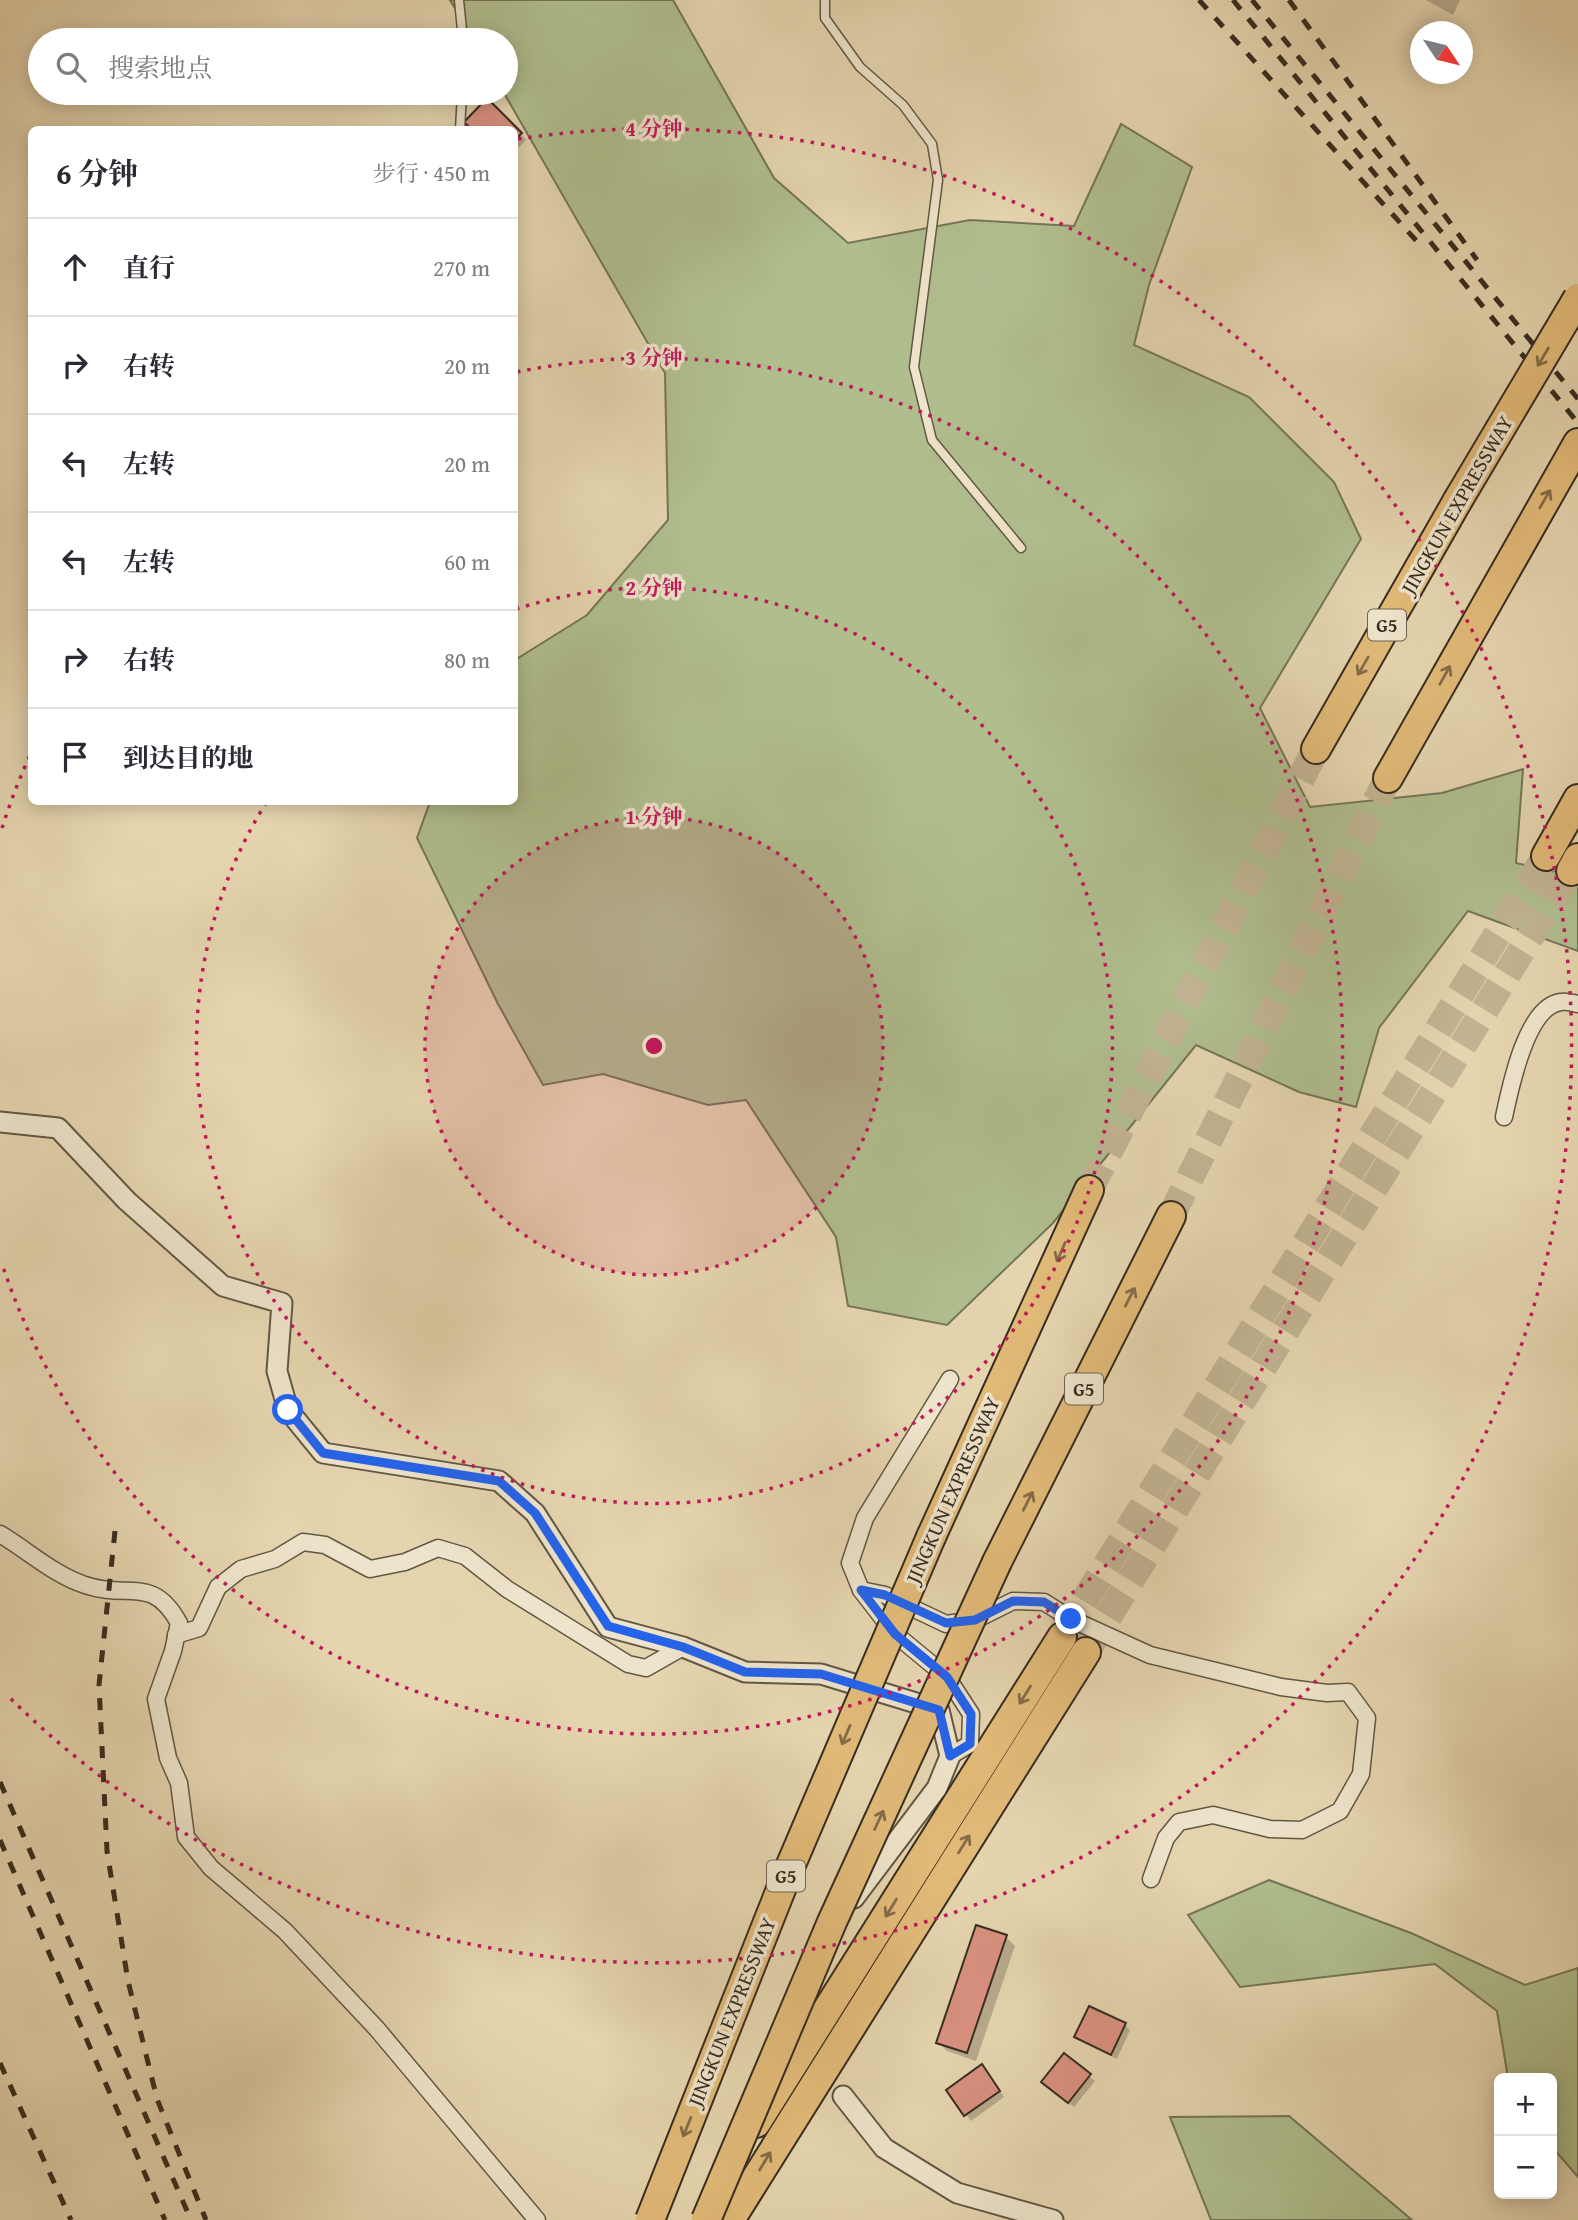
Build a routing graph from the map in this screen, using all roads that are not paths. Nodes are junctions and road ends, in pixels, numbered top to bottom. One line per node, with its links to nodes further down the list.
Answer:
1 (459, 0): 3 (lane)
2 (825, 0): 8 (lane)
3 (462, 28)
4 (461, 105): 5 (lane)
5 (460, 126)
6 (1578, 298): 9 (highway, JINGKUN EXPRESSWAY / G5, one-way to 9, bridge)
7 (1578, 443): 10 (highway, one-way to 7)
8 (1021, 548)
9 (1316, 749)
10 (1388, 778)
11 (1578, 799): 12 (highway)
12 (1546, 856)
13 (1578, 1004): 14 (street)
14 (1504, 1117)
15 (0, 1122): 23 (street)
16 (1089, 1189): 30 (highway, JINGKUN EXPRESSWAY / G5, one-way to 30, bridge)
17 (1171, 1216): 32 (highway, G5, one-way to 17, bridge)
18 (950, 1379): 20 (street)
19 (0, 1534): 21 (street)
20 (861, 1590): 25 (street); 26 (street)
21 (176, 1635): 23 (street); 29 (street)
22 (1062, 1637): 31 (highway, one-way to 31)
23 (683, 1647): 25 (street)
24 (1086, 1652): 33 (highway, one-way to 24)
25 (950, 1756): 27 (street)
26 (1151, 1879)
27 (791, 2040)
28 (843, 2096): 34 (street)
29 (537, 2220)
30 (650, 2220)
31 (699, 2220)
32 (706, 2220)
33 (730, 2220)
34 (1053, 2220)

